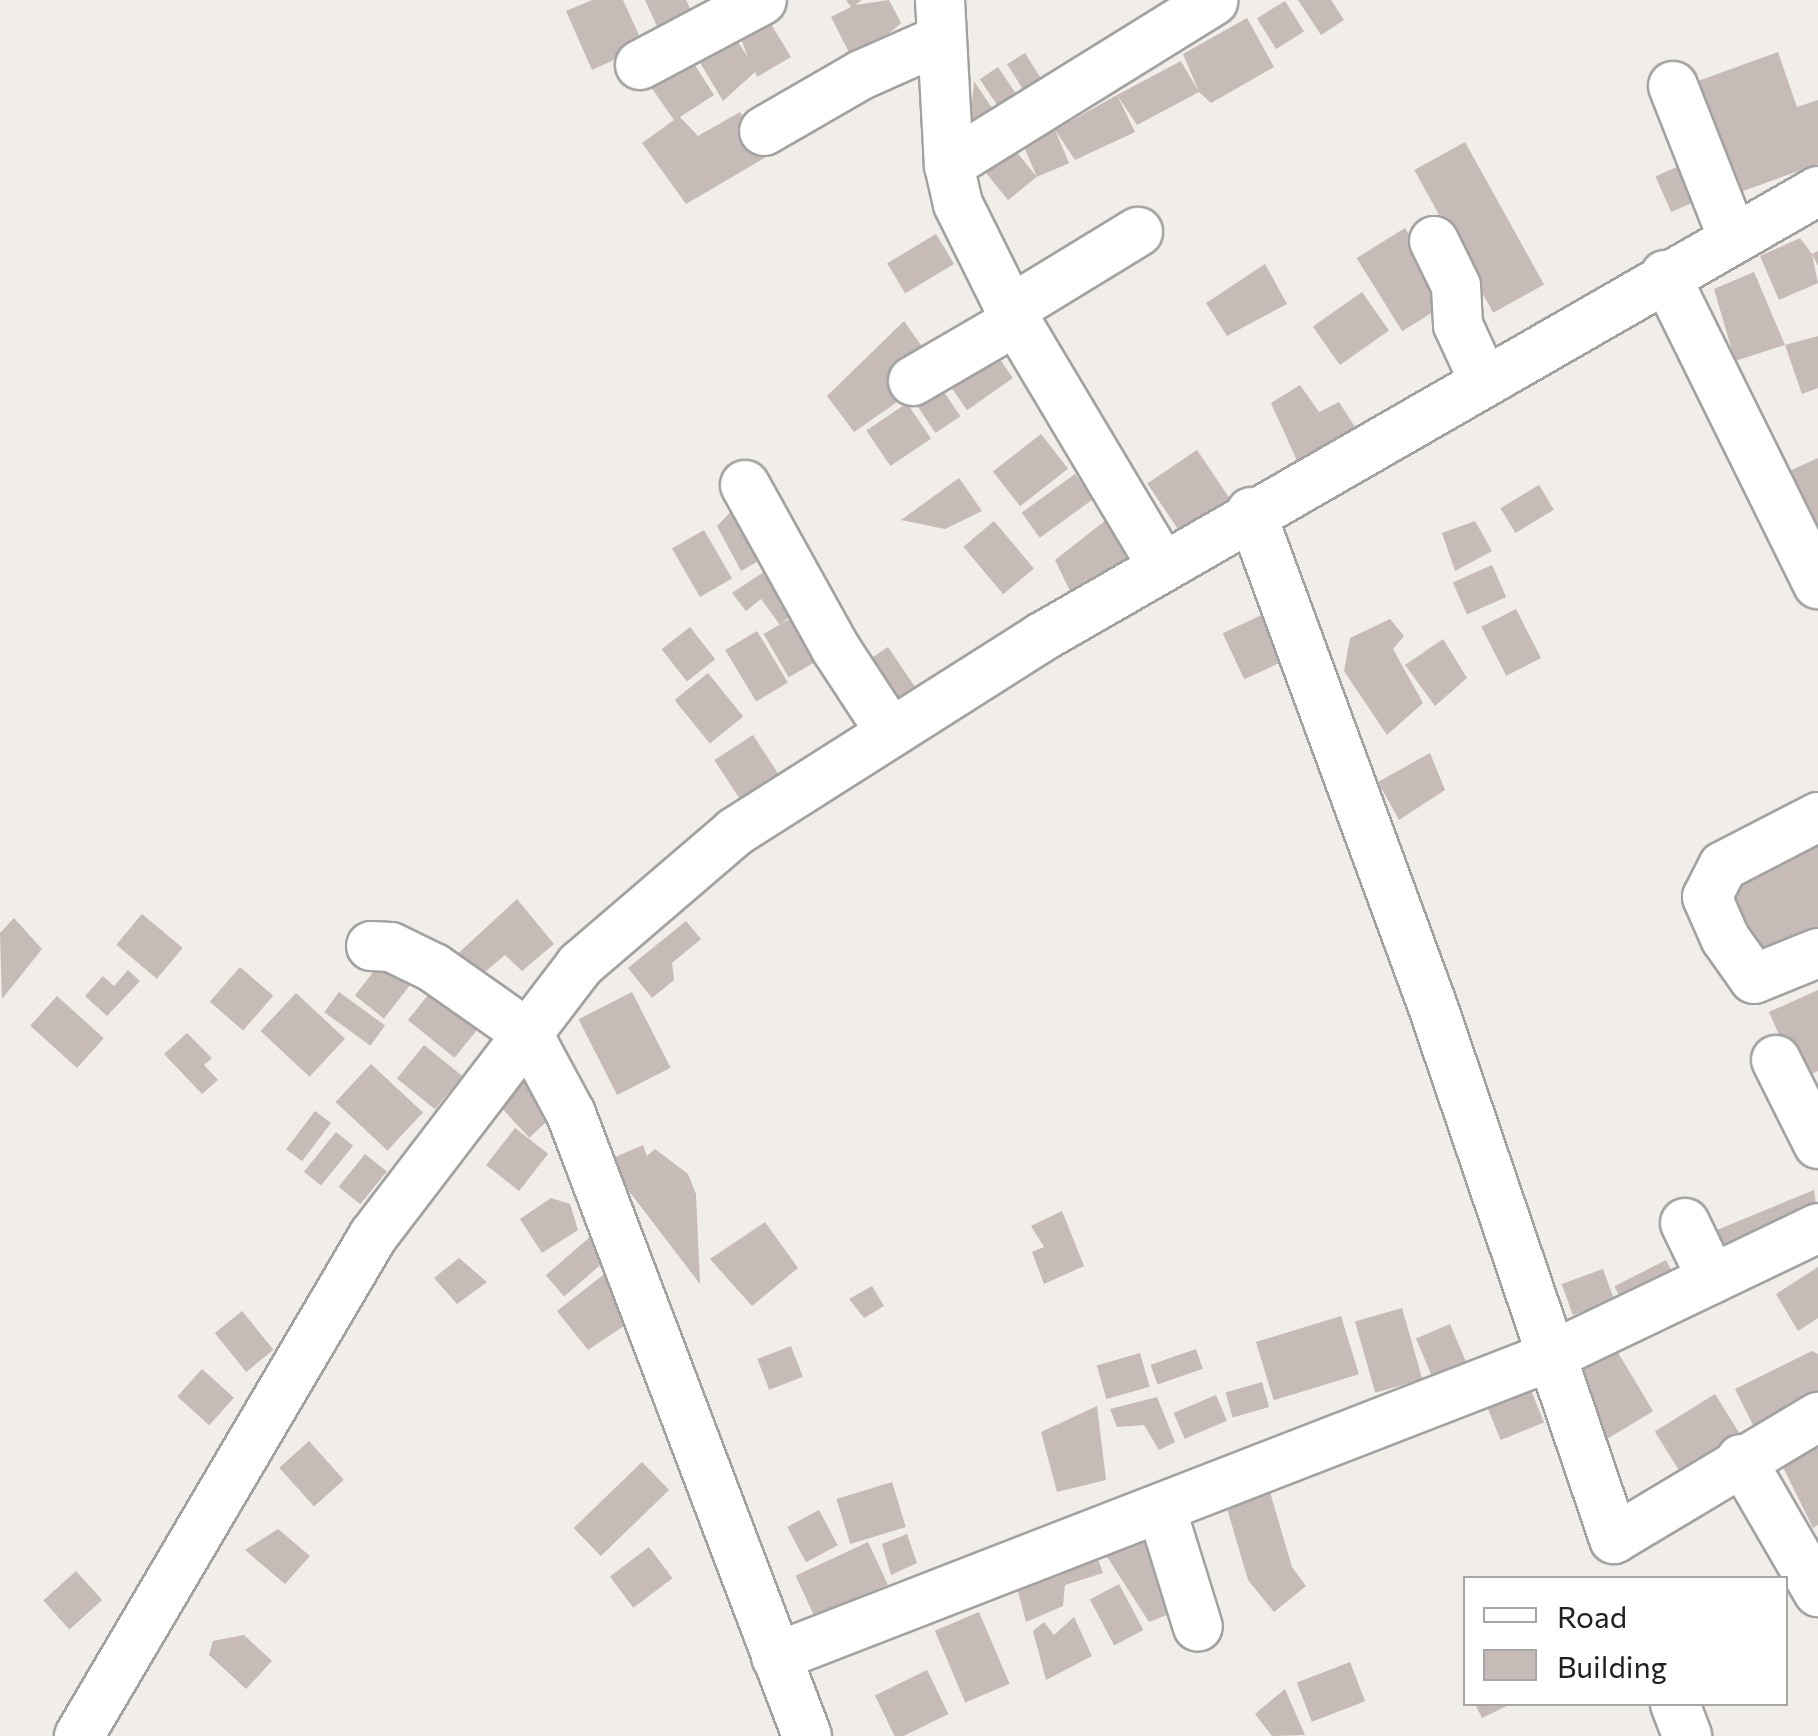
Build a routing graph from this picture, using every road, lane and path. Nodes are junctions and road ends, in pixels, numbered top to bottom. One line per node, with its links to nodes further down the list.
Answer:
1 (762, 0): 4 (street)
2 (1213, 1): 7 (street)
3 (940, 20): 6 (street); 7 (street)
4 (640, 65)
5 (1673, 86): 10 (street)
6 (764, 131)
7 (950, 166): 13 (street)
8 (1818, 191): 10 (street)
9 (1138, 232): 13 (street)
10 (1732, 236): 12 (street)
11 (1434, 241): 14 (street)
12 (1664, 275): 14 (street); 19 (street)
13 (1013, 316): 15 (street); 18 (street)
14 (1483, 380): 17 (street)
15 (913, 381)
16 (744, 486): 20 (street)
17 (1251, 512): 18 (street); 30 (street)
18 (1160, 564): 20 (street)
19 (1815, 568)
20 (891, 733): 24 (street)
21 (1818, 817): 23 (street)
22 (371, 946): 24 (street)
23 (1818, 954)
24 (528, 1034): 37 (street); 39 (street)
25 (1776, 1060): 26 (street)
26 (1818, 1144)
27 (1685, 1223): 29 (street)
28 (1818, 1228): 29 (street)
29 (1712, 1278): 30 (street)
30 (1548, 1356): 33 (street); 34 (street)
31 (1818, 1417): 32 (street)
32 (1741, 1460): 34 (street); 35 (street)
33 (1162, 1511): 36 (street); 37 (street)
34 (1621, 1558)
35 (1818, 1592)
36 (1198, 1627)
37 (776, 1657): 40 (street)
38 (1676, 1706): 41 (street)
39 (79, 1736)
40 (807, 1736)
41 (1687, 1736)

